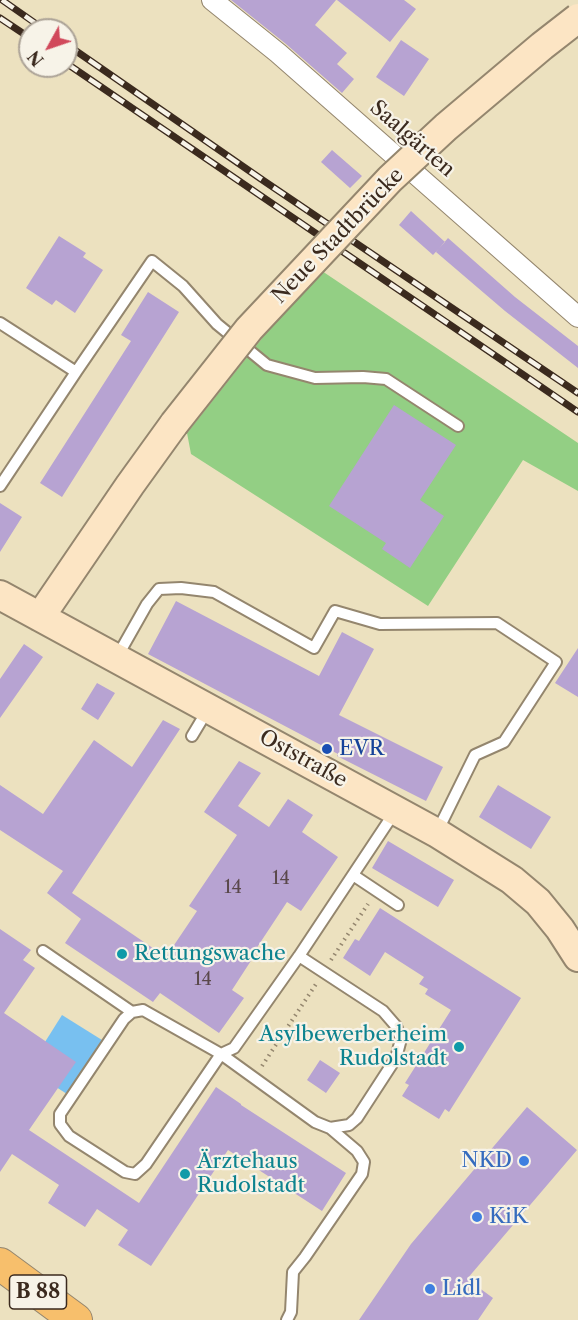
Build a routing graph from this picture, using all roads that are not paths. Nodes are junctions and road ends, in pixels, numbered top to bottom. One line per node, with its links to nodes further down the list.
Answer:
1 (212, 0): 3 (street, Saalgärten)
2 (578, 18): 9 (main road, Neue Stadtbrücke, bridge)
3 (578, 317)
4 (0, 323): 5 (lane)
5 (76, 372): 6 (lane); 7 (lane)
6 (458, 426)
7 (0, 486)
8 (0, 595): 9 (main road, Oststraße)
9 (40, 617): 10 (main road, Oststraße)
10 (117, 658): 11 (main road, Oststraße); 14 (lane)
11 (209, 708): 12 (lane); 13 (main road, Oststraße)
12 (192, 736)
13 (396, 810): 14 (main road, Oststraße); 15 (lane)
14 (437, 832): 19 (main road, Oststraße)
15 (353, 875): 16 (lane); 18 (lane)
16 (399, 905)
17 (43, 951): 20 (lane)
18 (299, 956): 21 (lane); 22 (lane)
19 (578, 957)
20 (132, 1012): 21 (lane); 21 (lane)
21 (221, 1054): 22 (lane)
22 (330, 1128): 25 (lane)
23 (0, 1264): 24 (main road, B 88)
24 (76, 1320)
25 (287, 1320)

